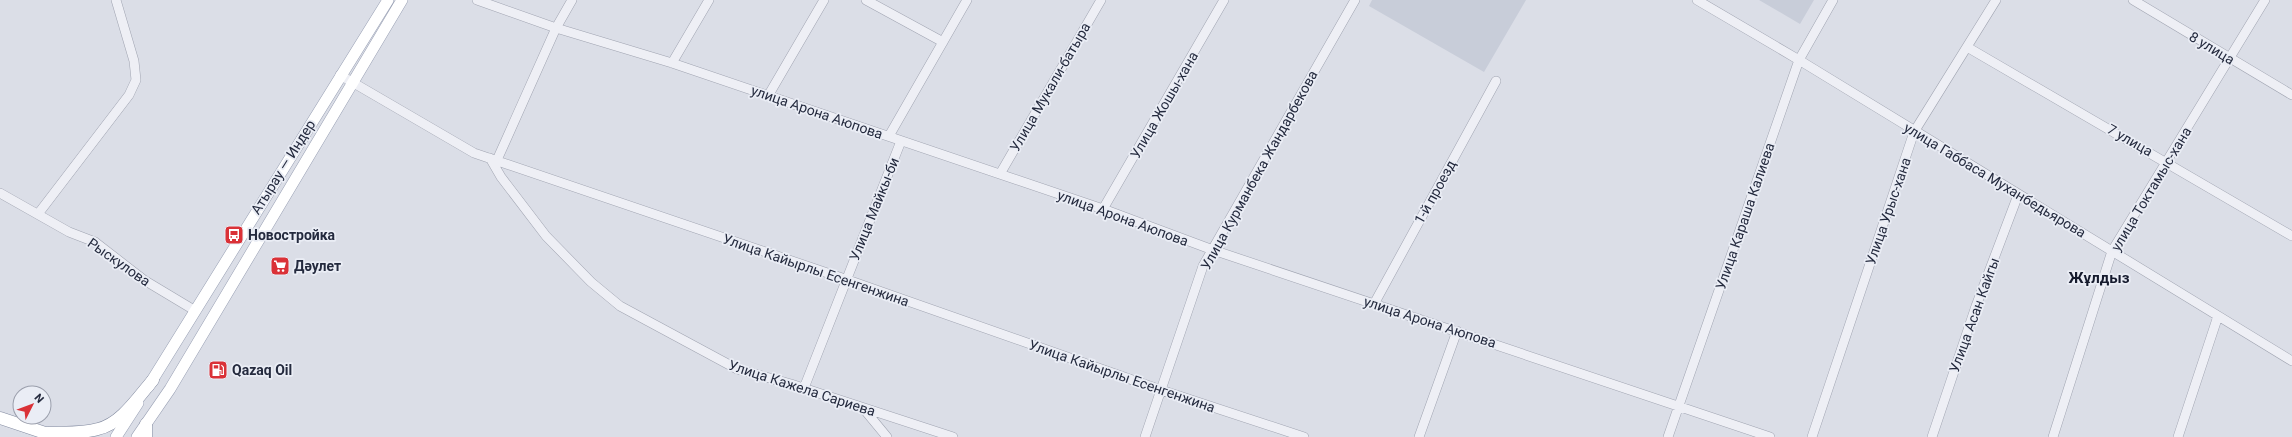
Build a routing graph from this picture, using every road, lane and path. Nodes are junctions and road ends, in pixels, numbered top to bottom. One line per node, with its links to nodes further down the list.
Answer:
1 (116, 0): 38 (street)
2 (388, 0): 24 (main road, Атырау — Индер)
3 (402, 0): 26 (main road, Атырау — Индер)
4 (477, 0): 18 (street, улица Арона Аюпова)
5 (572, 0): 18 (street)
6 (709, 0): 23 (street)
7 (824, 0): 28 (street)
8 (866, 0): 19 (street)
9 (967, 0): 19 (street, Улица Майкы-би)
10 (1101, 0): 34 (street, Улица Мукали-батыра)
11 (1224, 0): 37 (street, Улица Жошы-хана)
12 (1355, 0): 40 (street, Улица Курманбека Жандарбекова)
13 (1697, 0): 22 (street, улица Габбаса Муханбедьярова)
14 (1833, 0): 22 (street, Улица Караша Калиева)
15 (1996, 0): 20 (street, Улица Урыс-хана)
16 (2133, 0): 21 (street, 8 улица)
17 (2265, 0): 21 (street, улица Токтамыс-хана)
18 (556, 28): 23 (street, улица Арона Аюпова); 32 (street)
19 (943, 42): 30 (street, Улица Майкы-би)
20 (1967, 47): 29 (street, Улица Урыс-хана); 33 (street, 7 улица)
21 (2230, 58): 27 (street, 8 улица); 33 (street, улица Токтамыс-хана)
22 (1798, 60): 29 (street, улица Габбаса Муханбедьярова); 51 (street, Улица Караша Калиева)
23 (672, 63): 28 (street, улица Арона Аюпова)
24 (340, 76): 26 (street, Улица Кайырлы Есенгенжина); 44 (main road, Атырау — Индер)
25 (1496, 81): 43 (street, 1-й проезд)
26 (353, 83): 32 (street, Улица Кайырлы Есенгенжина); 54 (main road, Атырау — Индер)
27 (2292, 95)
28 (768, 96): 30 (street, улица Арона Аюпова)
29 (1914, 132): 36 (street, улица Габбаса Муханбедьярова); 66 (street, Улица Урыс-хана)
30 (889, 136): 31 (street, улица Арона Аюпова)
31 (901, 141): 34 (street, улица Арона Аюпова); 42 (street, Улица Майкы-би)
32 (493, 159): 42 (street, Улица Кайырлы Есенгенжина); 49 (street, Улица Кажела Сариева)
33 (2167, 161): 39 (street, 7 улица); 41 (street, улица Токтамыс-хана)
34 (1000, 174): 37 (street, улица Арона Аюпова)
35 (0, 193): 38 (street, Рыскулова)
36 (2018, 195): 41 (street, улица Габбаса Муханбедьярова); 67 (street, Улица Асан Кайгы)
37 (1103, 209): 40 (street, улица Арона Аюпова)
38 (38, 214): 44 (street, Рыскулова)
39 (2292, 236)
40 (1213, 250): 43 (street, улица Арона Аюпова); 50 (street, Улица Курманбека Жандарбекова)
41 (2112, 251): 45 (street, улица Габбаса Муханбедьярова); 68 (street, улица Токтамыс-хана)
42 (846, 279): 49 (street, Улица Майкы-би); 50 (street, Улица Кайырлы Есенгенжина)
43 (1374, 304): 46 (street, улица Арона Аюпова)
44 (194, 310): 48 (main road, Атырау — Индер)
45 (2218, 316): 47 (street, улица Габбаса Муханбедьярова); 69 (street)
46 (1457, 331): 51 (street, улица Арона Аюпова); 63 (street)
47 (2292, 361)
48 (153, 380): 55 (highway); 56 (main road, Атырау — Индер)
49 (804, 388): 52 (street, Улица Кажела Сариева)
50 (1161, 390): 61 (street, Улица Курманбека Жандарбекова); 62 (street, Улица Кайырлы Есенгенжина)
51 (1679, 406): 64 (street, Улица Караша Калиева); 65 (street, улица Арона Аюпова)
52 (863, 408): 59 (street); 60 (street, Улица Кажела Сариева)
53 (0, 418): 55 (highway)
54 (146, 424): 57 (main road, Атырау — Индер); 58 (highway)
55 (50, 436)
56 (116, 437)
57 (137, 437)
58 (146, 437)
59 (887, 437)
60 (953, 437)
61 (1144, 437)
62 (1304, 437)
63 (1419, 437)
64 (1668, 437)
65 (1770, 437)
66 (1812, 437)
67 (1932, 437)
68 (2052, 437)
69 (2178, 437)

